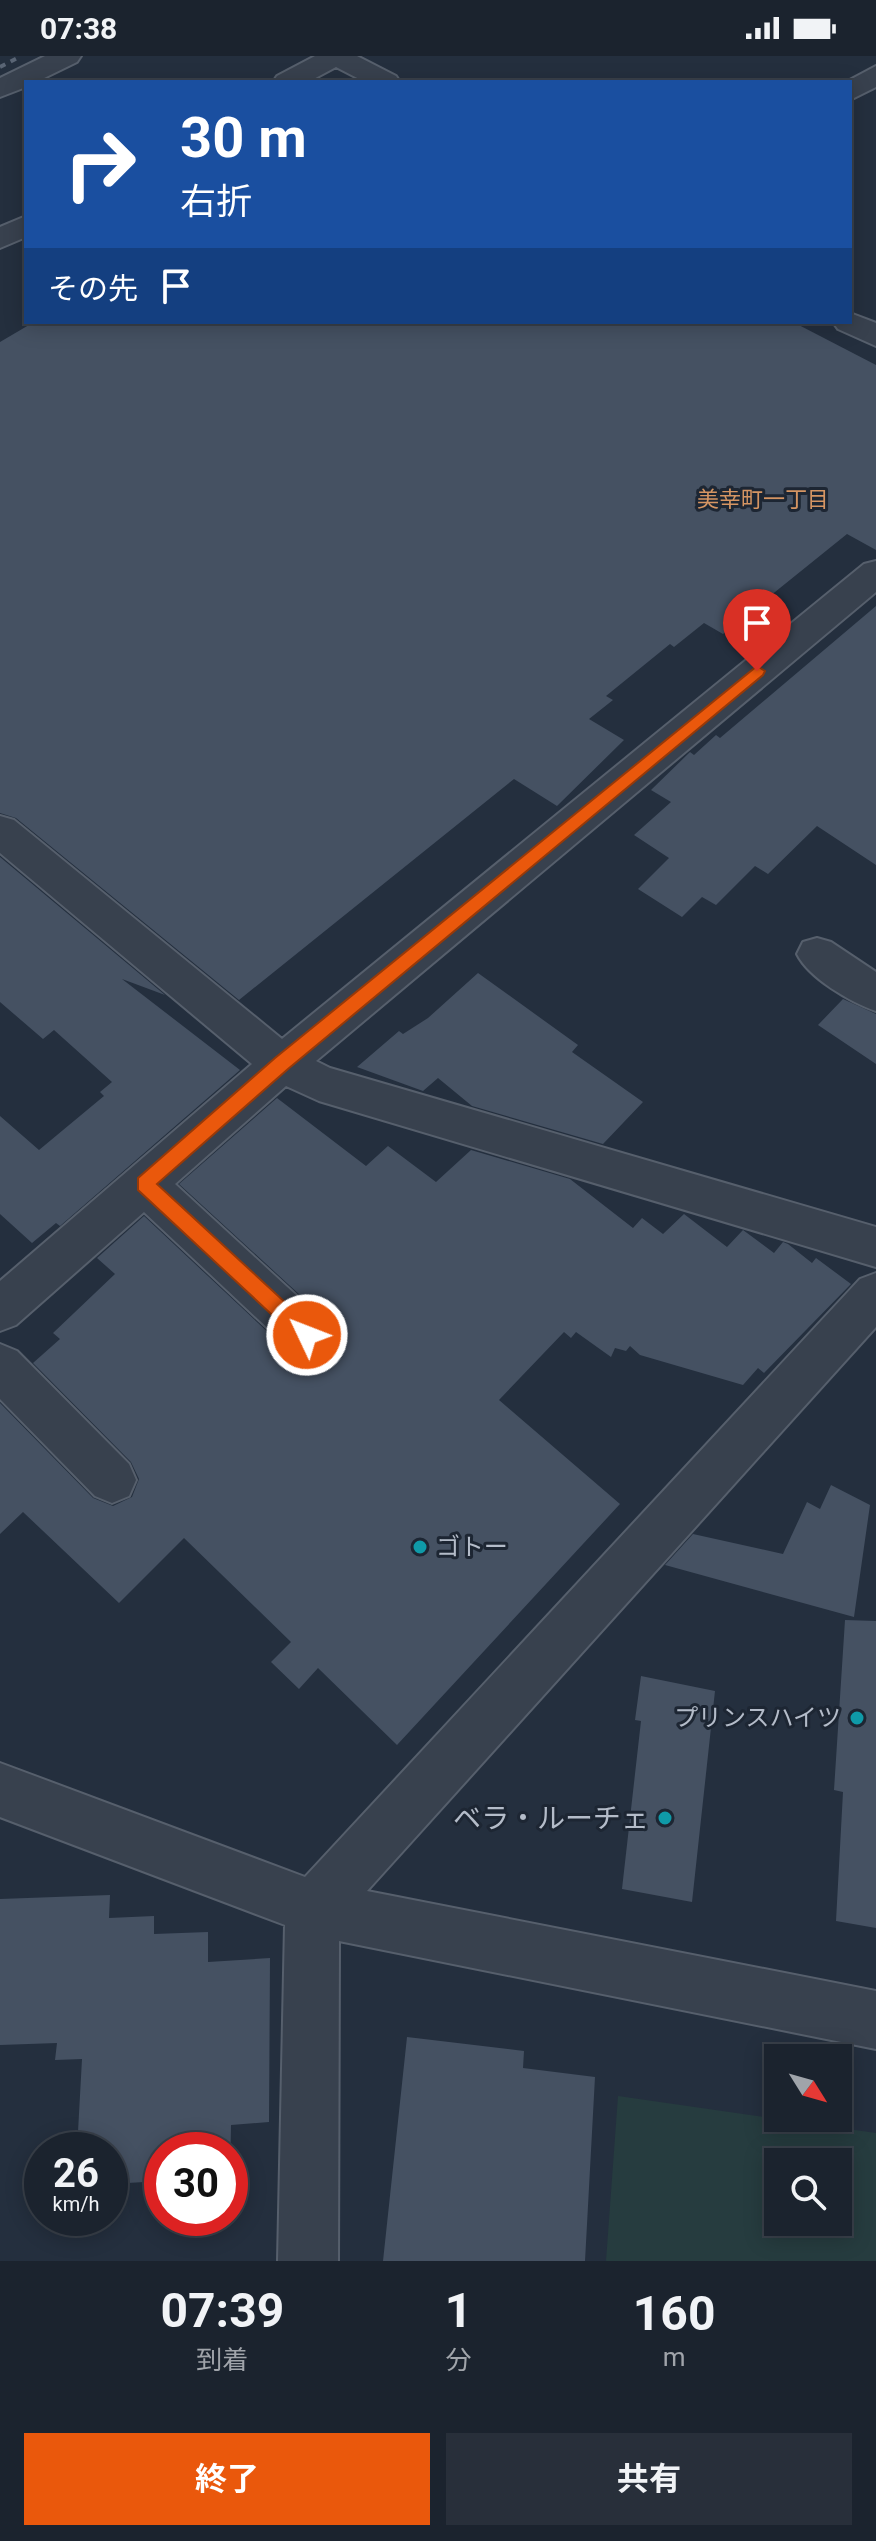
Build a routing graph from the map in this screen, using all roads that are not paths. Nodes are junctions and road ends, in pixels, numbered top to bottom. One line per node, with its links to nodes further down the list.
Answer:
1 (67, 56): 8 (street)
2 (335, 56): 6 (street); 7 (street)
3 (869, 56): 4 (street)
4 (876, 59)
5 (876, 74): 9 (street)
6 (291, 80)
7 (382, 80)
8 (0, 89)
9 (852, 91)
10 (24, 226): 11 (street)
11 (0, 239)
12 (852, 324): 13 (street)
13 (876, 336)
14 (876, 573): 18 (street)
15 (0, 831): 18 (street)
16 (817, 954): 17 (street)
17 (876, 994)
18 (282, 1064): 19 (street); 20 (street)
19 (144, 1184): 22 (street); 23 (street)
20 (876, 1247)
21 (876, 1294): 27 (street)
22 (0, 1310)
23 (307, 1335)
24 (0, 1366): 25 (street)
25 (112, 1480)
26 (0, 1790): 27 (street)
27 (314, 1908): 28 (street); 29 (street)
28 (876, 2020)
29 (308, 2261)

